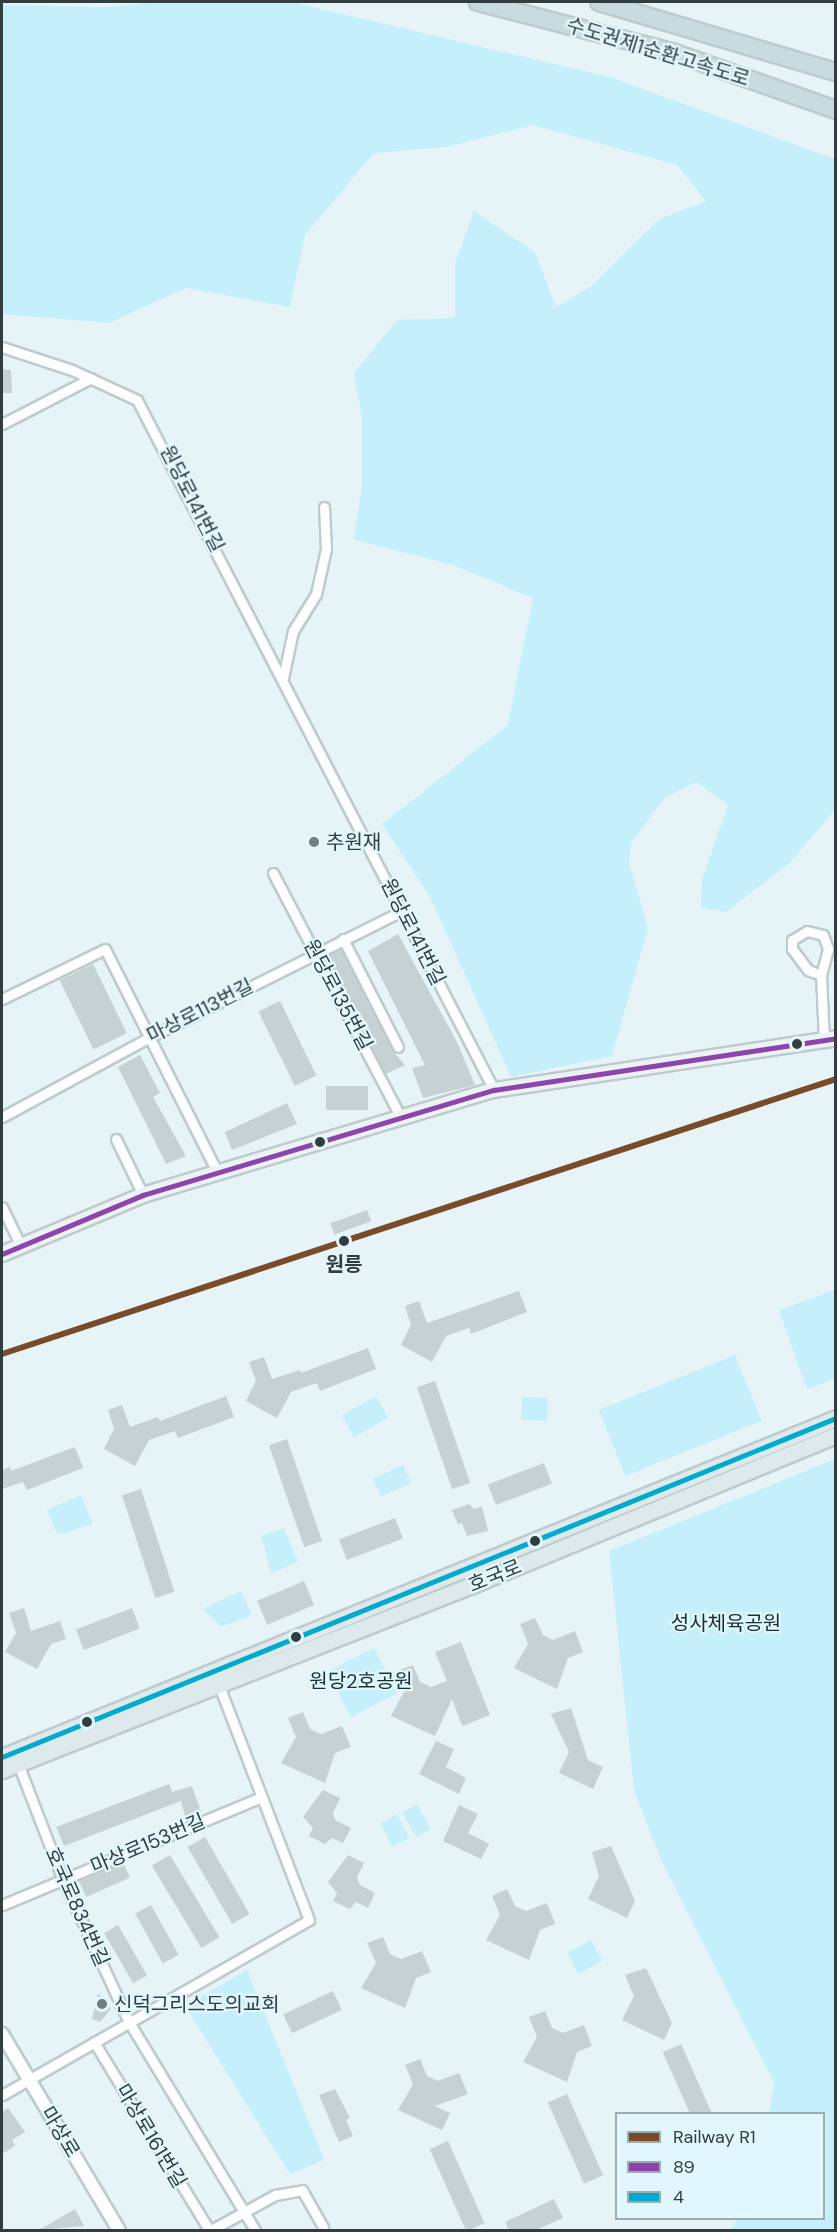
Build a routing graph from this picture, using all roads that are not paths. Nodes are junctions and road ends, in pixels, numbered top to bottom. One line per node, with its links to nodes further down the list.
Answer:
1 (478, 2): 4 (highway, 수도권제1순환고속도로)
2 (599, 2): 3 (highway, 수도권제1순환고속도로)
3 (836, 72)
4 (836, 110)
5 (2, 347): 6 (street, 원당로141번길)
6 (91, 378): 7 (street); 9 (street, 원당로141번길)
7 (2, 424)
8 (324, 507): 9 (street)
9 (283, 678): 11 (street, 원당로141번길)
10 (273, 873): 13 (street, 원당로135번길)
11 (402, 910): 12 (street, 마상로113번길); 19 (street, 원당로141번길)
12 (343, 939): 13 (street, 마상로113번길); 18 (street)
13 (316, 953): 16 (street, 마상로113번길); 21 (street, 원당로135번길)
14 (821, 975): 14 (street); 17 (street)
15 (2, 999): 16 (street)
16 (150, 1036): 20 (street, 마상로113번길); 23 (street)
17 (830, 1039): 19 (main road)
18 (398, 1047)
19 (494, 1090): 21 (main road)
20 (2, 1117)
21 (401, 1118): 23 (main road)
22 (116, 1139): 24 (street)
23 (218, 1174): 24 (main road)
24 (143, 1195): 26 (main road)
25 (2, 1207): 26 (street)
26 (20, 1244): 27 (main road)
27 (2, 1254)
28 (836, 1418): 31 (main road, 호국로)
29 (836, 1435): 30 (main road, 호국로)
30 (219, 1685): 31 (main road, 호국로); 33 (street)
31 (11, 1757): 32 (main road, 호국로); 34 (street, 호국로834번길)
32 (2, 1770)
33 (261, 1797): 34 (street, 마상로153번길); 36 (street)
34 (63, 1880): 35 (street, 마상로153번길); 36 (street, 호국로834번길)
35 (2, 1905)
36 (129, 2022): 38 (street); 41 (street, 호국로834번길)
37 (2, 2034): 39 (street, 마상로)
38 (94, 2042): 39 (street); 44 (street, 마상로161번길)
39 (29, 2079): 40 (street); 43 (street, 마상로)
40 (2, 2095)
41 (244, 2211): 42 (street); 44 (street); 45 (street, 호국로834번길)
42 (323, 2227)
43 (119, 2230)
44 (210, 2230)
45 (255, 2230)

